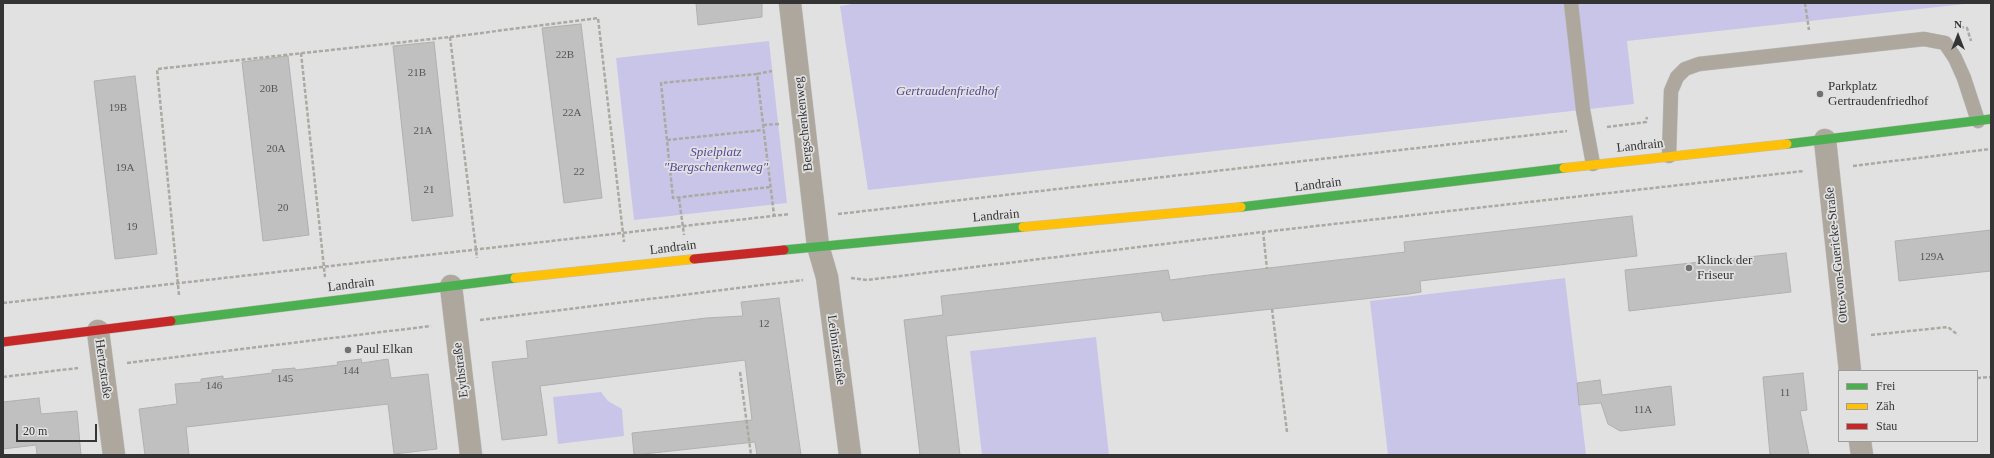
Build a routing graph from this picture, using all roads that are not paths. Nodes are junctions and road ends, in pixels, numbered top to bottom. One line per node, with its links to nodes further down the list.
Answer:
1 (790, 3): 7 (street, Bergschenkenweg)
2 (1571, 3): 6 (lane)
3 (1984, 120): 4 (street, Landrain); 5 (lane)
4 (1825, 140): 5 (street, Landrain); 11 (street, Otto-von-Guericke-Straße)
5 (1669, 156): 6 (street, Landrain)
6 (1593, 164): 7 (street, Landrain)
7 (818, 246): 8 (street, Landrain); 15 (street, Leibnizstraße)
8 (451, 286): 9 (street, Landrain); 14 (street, Eythstraße)
9 (98, 331): 10 (street, Landrain); 13 (street, Hertzstraße)
10 (3, 342)
11 (1850, 370)
12 (1860, 442): 16 (street)
13 (114, 455)
14 (471, 455)
15 (850, 455)
16 (1862, 455)

